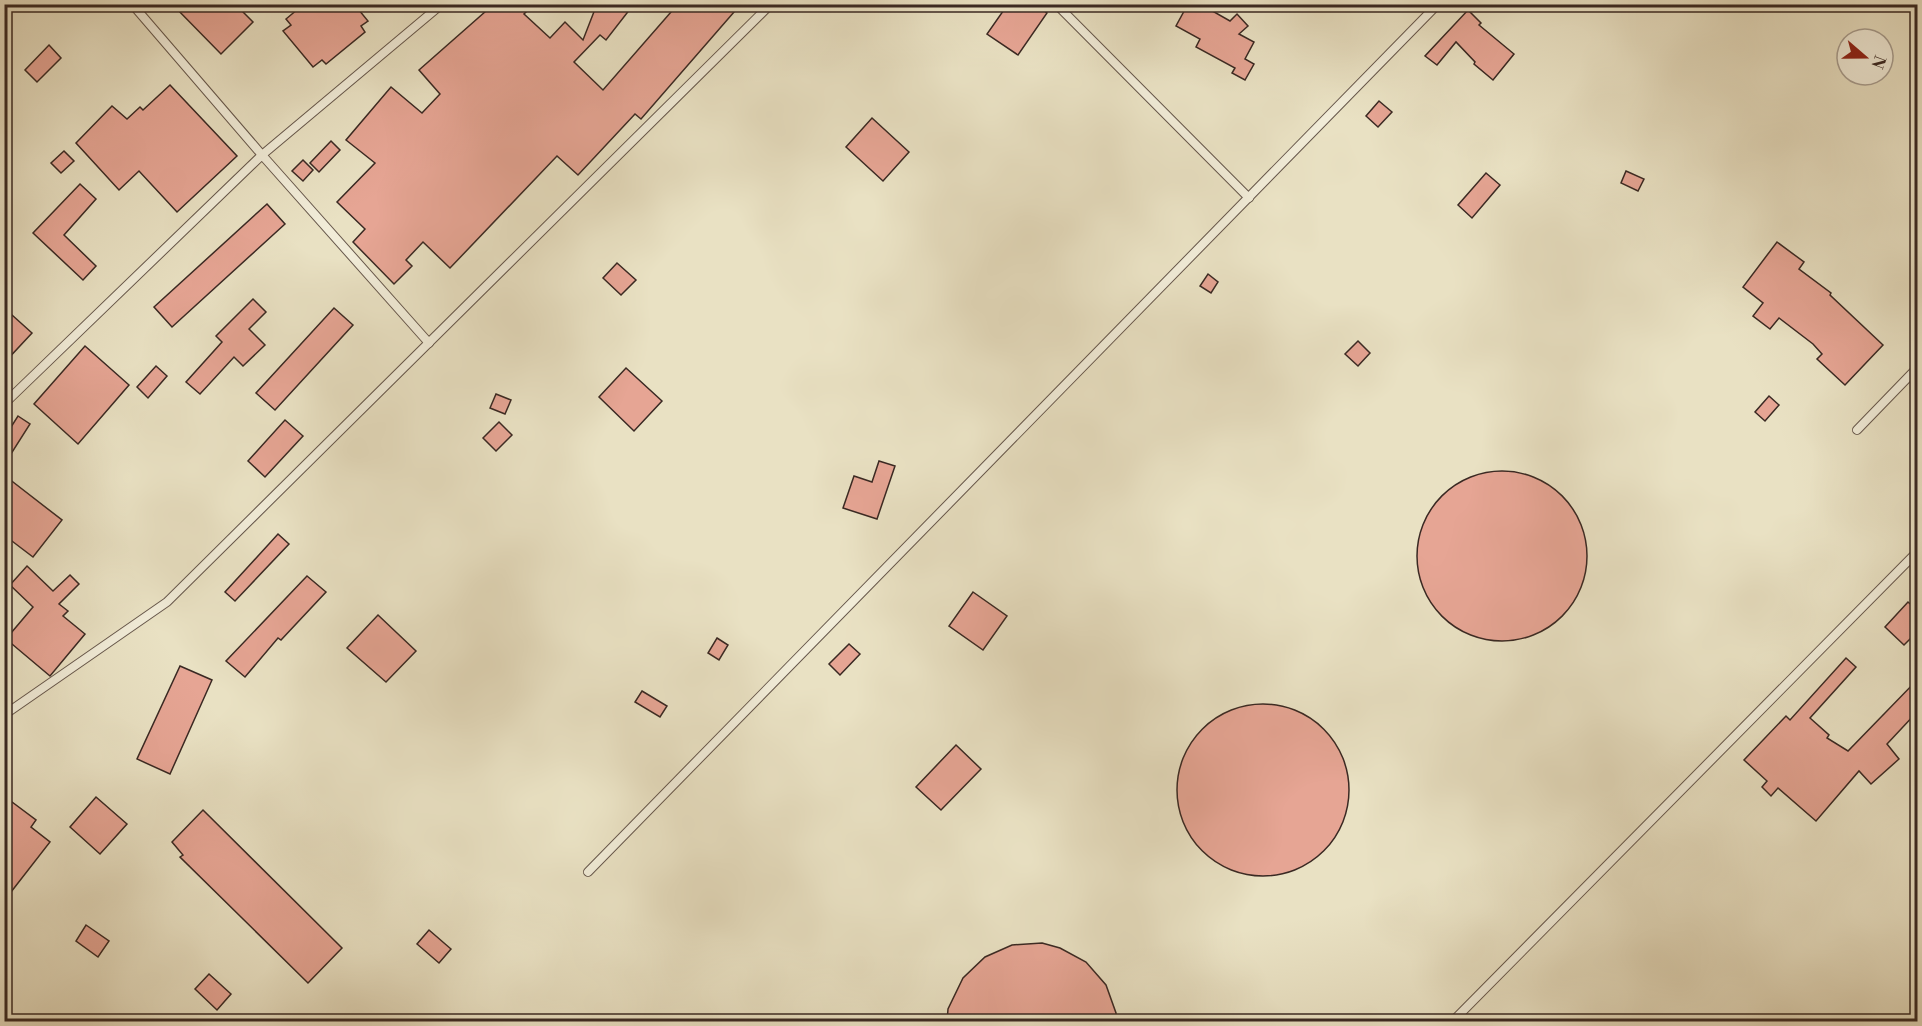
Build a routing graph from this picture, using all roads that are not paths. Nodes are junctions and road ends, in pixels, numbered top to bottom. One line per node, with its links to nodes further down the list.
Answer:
1 (132, 4): 6 (lane)
2 (442, 4): 6 (lane)
3 (771, 4): 8 (lane)
4 (1056, 4): 7 (lane)
5 (1438, 4): 7 (lane)
6 (262, 155): 8 (lane); 10 (lane)
7 (1249, 198): 14 (lane)
8 (429, 343): 13 (lane)
9 (1917, 367): 11 (lane)
10 (4, 404)
11 (1857, 430)
12 (1917, 551): 15 (lane)
13 (4, 715)
14 (588, 872)
15 (1452, 1022)

